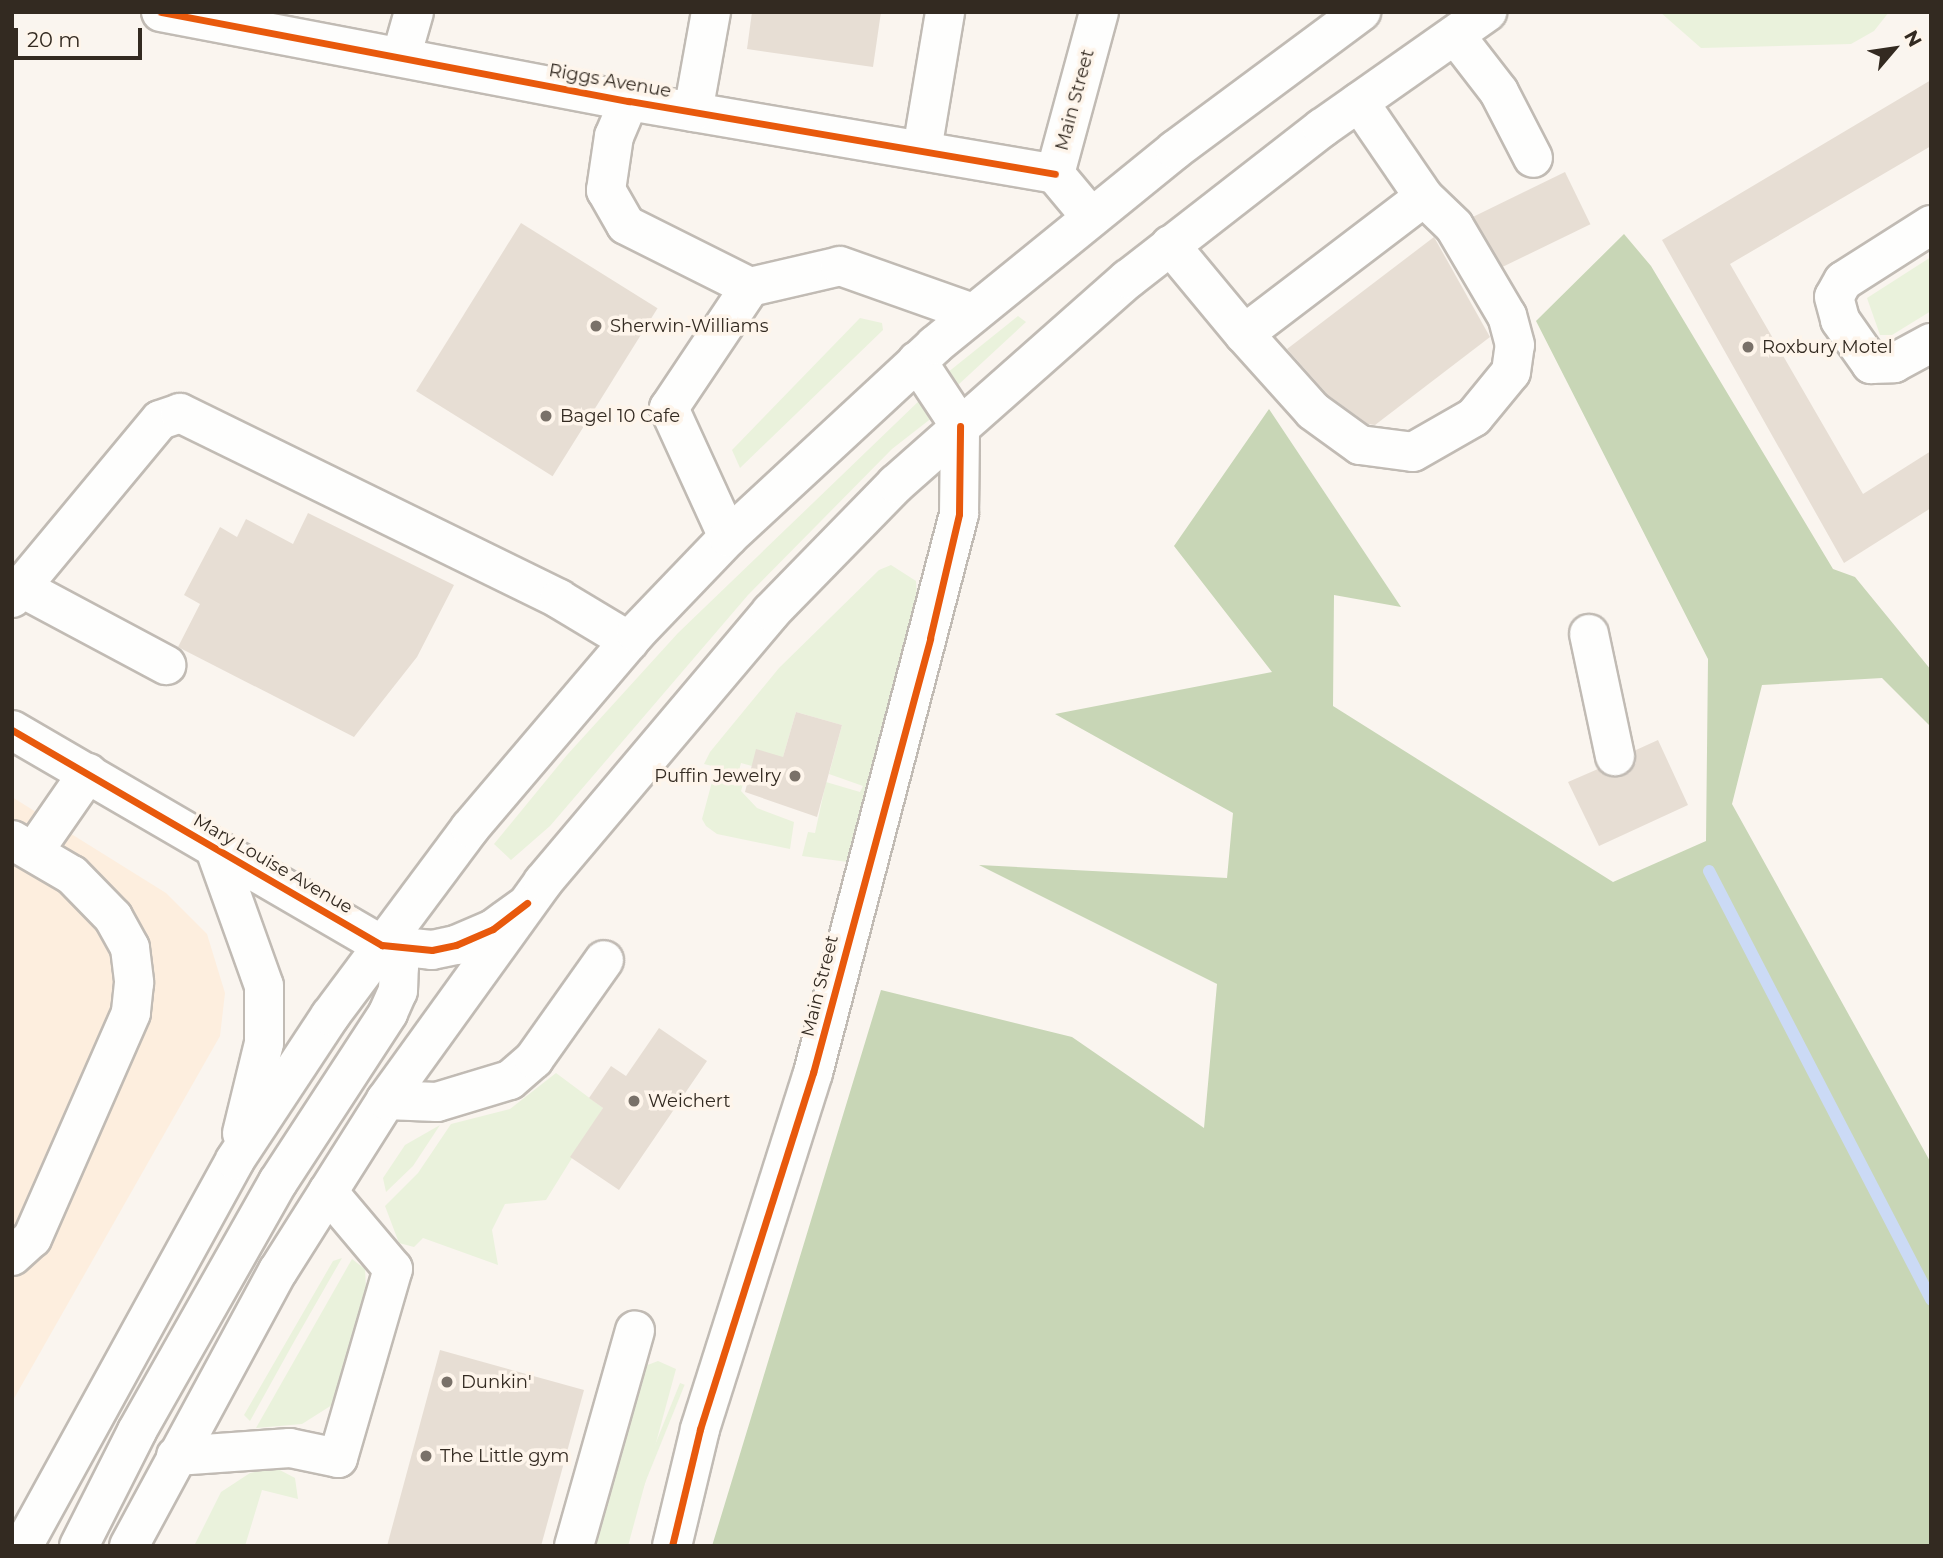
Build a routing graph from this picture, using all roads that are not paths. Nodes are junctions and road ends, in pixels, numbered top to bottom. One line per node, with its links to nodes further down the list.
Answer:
1 (161, 12): 9 (main road, Riggs Avenue)
2 (414, 12): 9 (main road)
3 (711, 12): 12 (main road)
4 (945, 12): 13 (main road)
5 (1099, 12): 15 (main road, Main Street)
6 (1361, 12): 17 (main road)
7 (1487, 12): 8 (main road)
8 (1455, 35): 11 (main road); 14 (main road)
9 (402, 54): 10 (main road, Riggs Avenue)
10 (629, 101): 12 (main road, Riggs Avenue); 20 (main road)
11 (1359, 102): 16 (main road); 19 (main road)
12 (693, 111): 13 (main road, Riggs Avenue)
13 (922, 150): 15 (main road, Riggs Avenue)
14 (1533, 158)
15 (1055, 174): 17 (main road, Main Street)
16 (1424, 197): 22 (main road); 22 (main road)
17 (1091, 217): 21 (main road)
18 (1931, 225): 23 (main road)
19 (1170, 245): 22 (main road); 25 (main road)
20 (750, 287): 21 (main road); 26 (main road)
21 (973, 313): 24 (main road)
22 (1244, 334)
23 (1931, 343)
24 (918, 361): 25 (main road); 26 (main road)
25 (960, 426): 36 (main road); 49 (main road, Main Street)
26 (728, 537): 29 (main road)
27 (16, 592): 29 (main road); 30 (main road)
28 (1589, 634): 32 (main road)
29 (629, 641): 37 (main road)
30 (166, 665)
31 (12, 730): 33 (main road, Mary Louise Avenue)
32 (1615, 757)
33 (88, 773): 34 (main road); 35 (main road, Mary Louise Avenue)
34 (23, 846): 42 (main road)
35 (215, 849): 37 (main road, Mary Louise Avenue); 40 (main road)
36 (527, 903): 37 (main road, Mary Louise Avenue); 39 (main road)
37 (382, 945): 40 (main road); 46 (main road)
38 (604, 960): 39 (main road)
39 (386, 1100): 41 (main road)
40 (235, 1160): 45 (main road)
41 (328, 1192): 44 (main road); 44 (main road)
42 (12, 1256)
43 (635, 1330): 48 (main road)
44 (176, 1456): 47 (main road)
45 (23, 1546)
46 (79, 1546)
47 (129, 1546)
48 (574, 1546)
49 (672, 1546)

